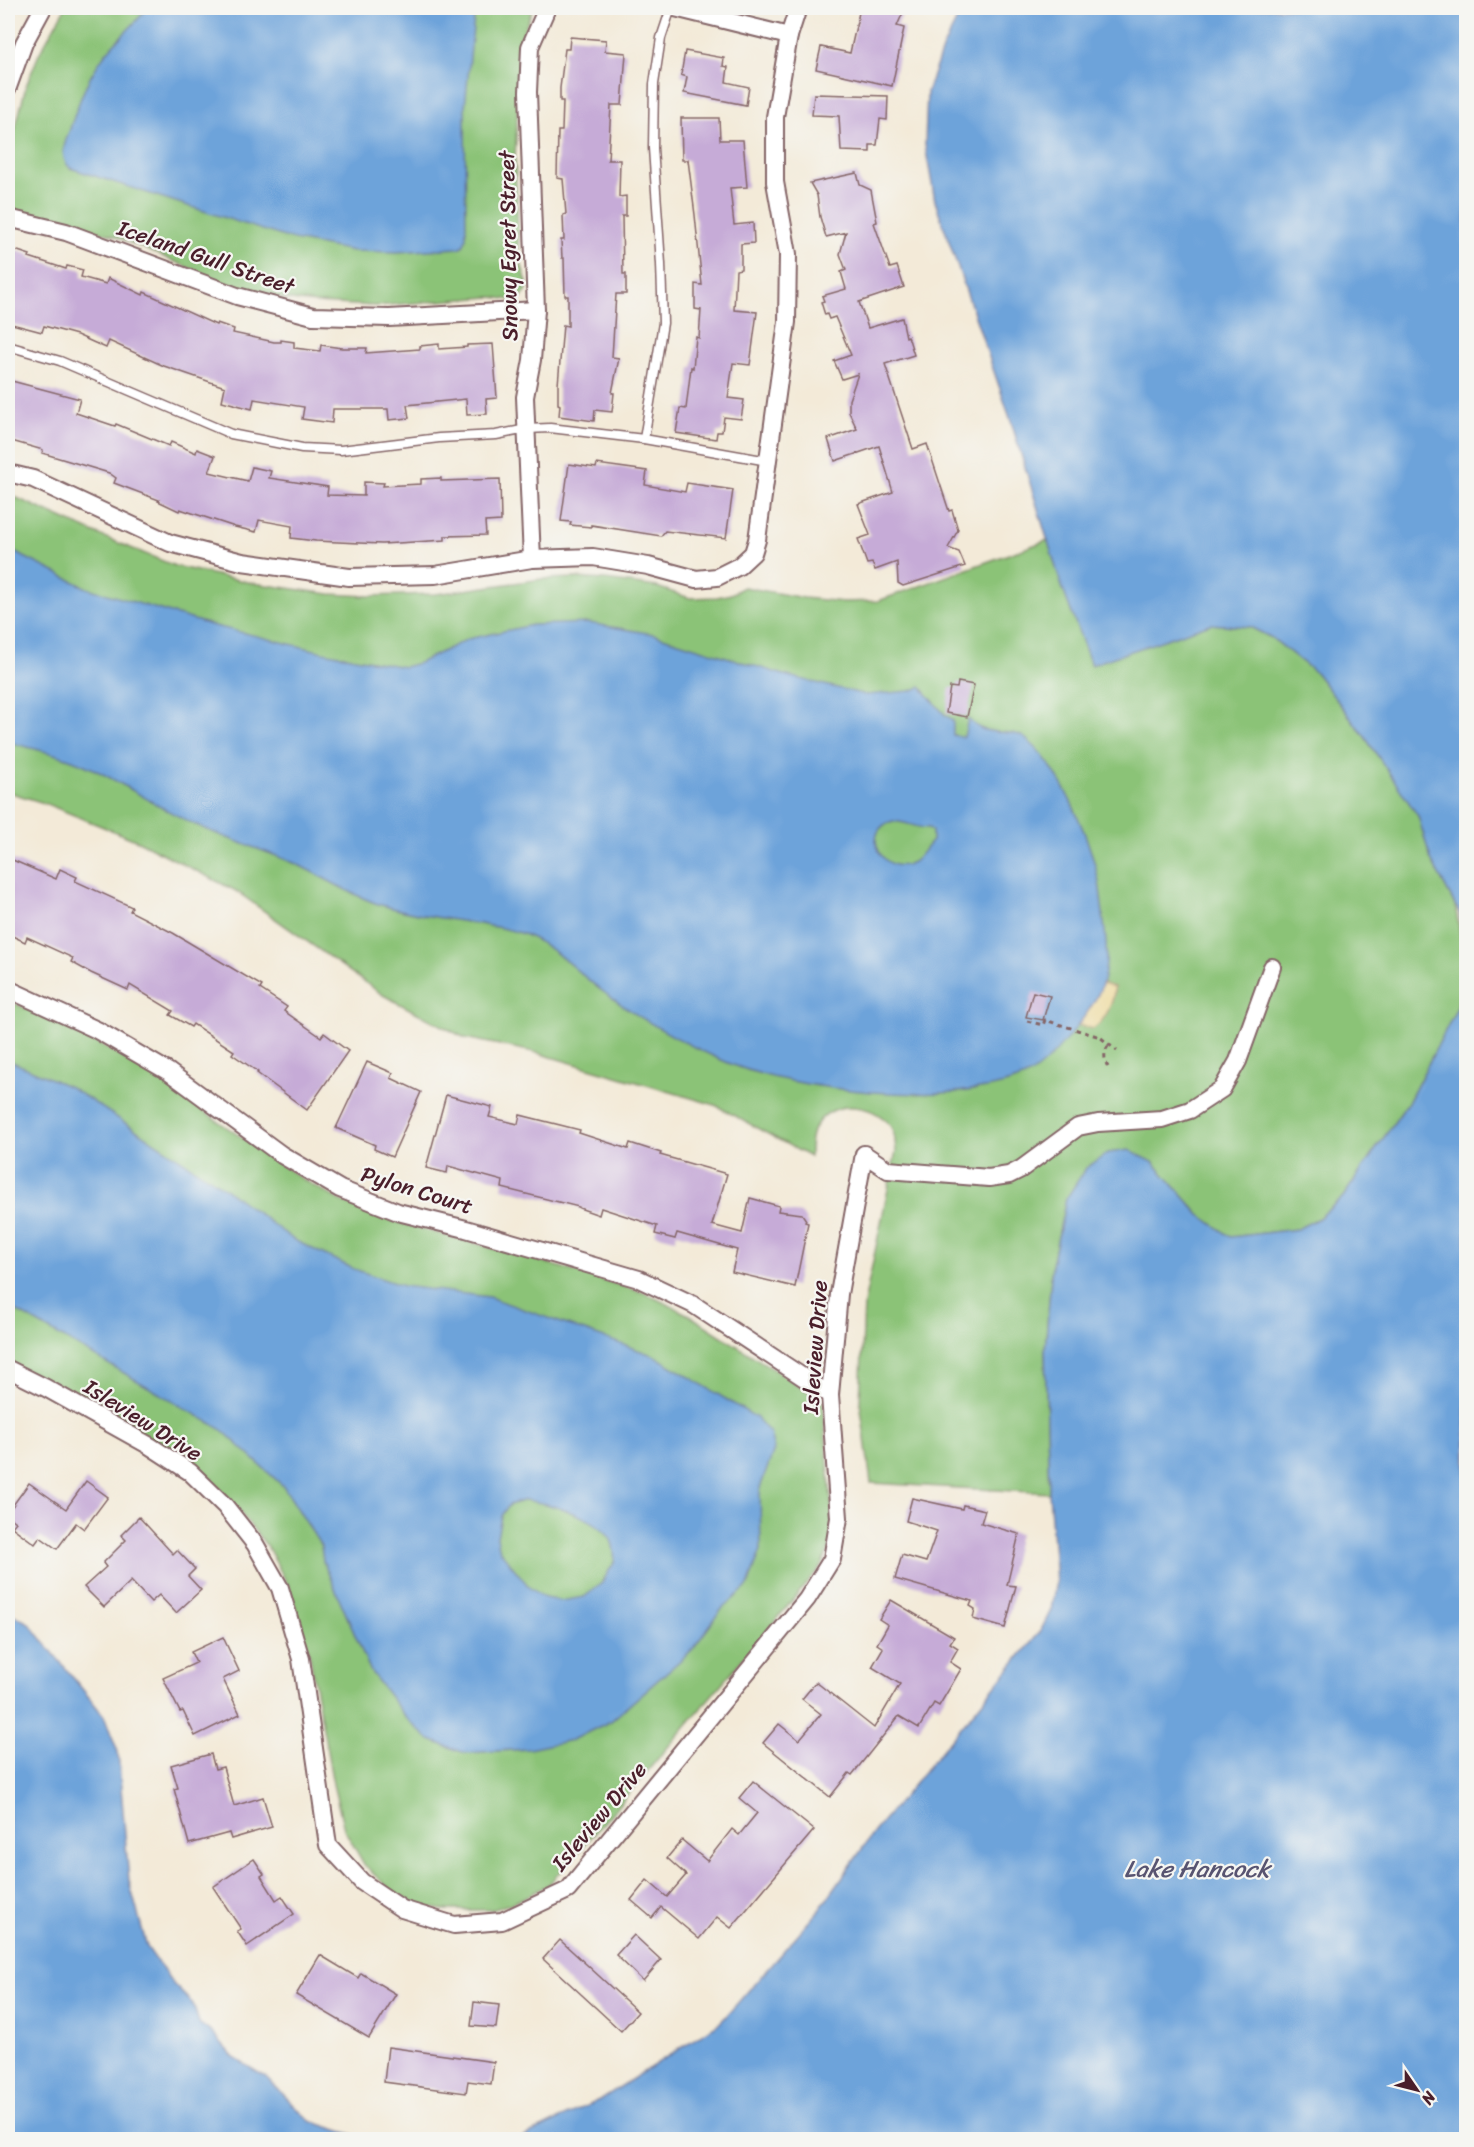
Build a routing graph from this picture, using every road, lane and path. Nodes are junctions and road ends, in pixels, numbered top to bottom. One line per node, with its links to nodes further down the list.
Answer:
1 (43, 8): 6 (street)
2 (547, 8): 8 (street, Snowy Egret Street)
3 (673, 8): 5 (street); 11 (lane)
4 (798, 8): 5 (street)
5 (789, 36): 12 (street)
6 (8, 87)
7 (8, 218): 8 (street, Iceland Gull Street)
8 (536, 310): 10 (street, Snowy Egret Street)
9 (8, 346): 10 (lane)
10 (527, 429): 11 (lane); 14 (street, Snowy Egret Street)
11 (644, 439): 12 (lane)
12 (768, 461): 14 (street)
13 (8, 473): 14 (street)
14 (532, 559)
15 (1272, 967): 22 (street, Isleview Drive)
16 (8, 989): 22 (street, Pylon Court)
17 (1027, 1021): 18 (path)
18 (1109, 1045): 19 (path); 20 (path)
19 (1117, 1051)
20 (1108, 1067)
21 (8, 1369): 22 (street, Isleview Drive)
22 (830, 1395)

